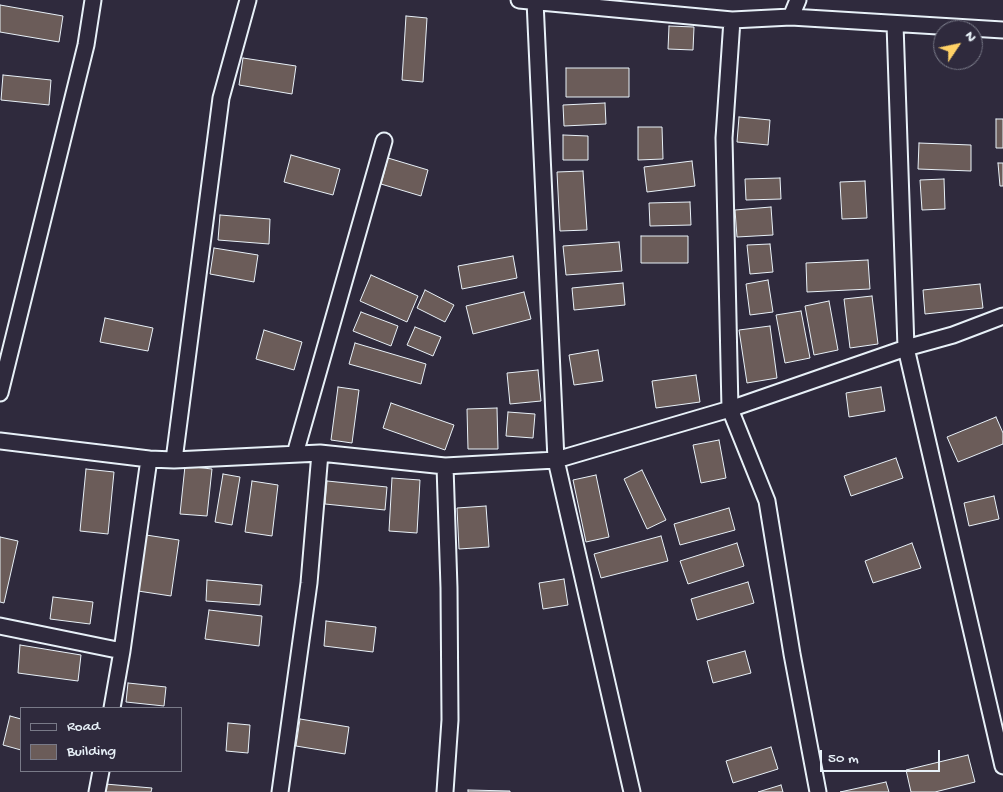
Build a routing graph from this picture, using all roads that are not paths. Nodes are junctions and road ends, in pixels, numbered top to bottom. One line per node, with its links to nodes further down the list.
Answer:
1 (93, 0): 13 (street)
2 (248, 0): 19 (street)
3 (519, 0): 5 (street)
4 (798, 0): 6 (street)
5 (535, 1): 7 (street); 20 (street)
6 (791, 17): 7 (street); 8 (street)
7 (732, 20): 14 (street)
8 (895, 24): 9 (street); 12 (street)
9 (1003, 30)
10 (384, 142): 17 (street)
11 (1003, 316): 12 (street)
12 (906, 348): 14 (street); 25 (street)
13 (0, 393)
14 (730, 409): 20 (street); 31 (street)
15 (0, 441): 18 (street)
16 (320, 453): 17 (street); 21 (street); 28 (street)
17 (294, 454): 19 (street)
18 (149, 459): 19 (street); 23 (street)
19 (174, 460)
20 (556, 460): 21 (street); 30 (street)
21 (445, 466): 29 (street)
22 (0, 626): 23 (street)
23 (122, 651): 24 (street)
24 (112, 707)
25 (1003, 766)
26 (101, 772): 27 (street)
27 (96, 792)
28 (280, 792)
29 (445, 792)
30 (632, 792)
31 (818, 792)

